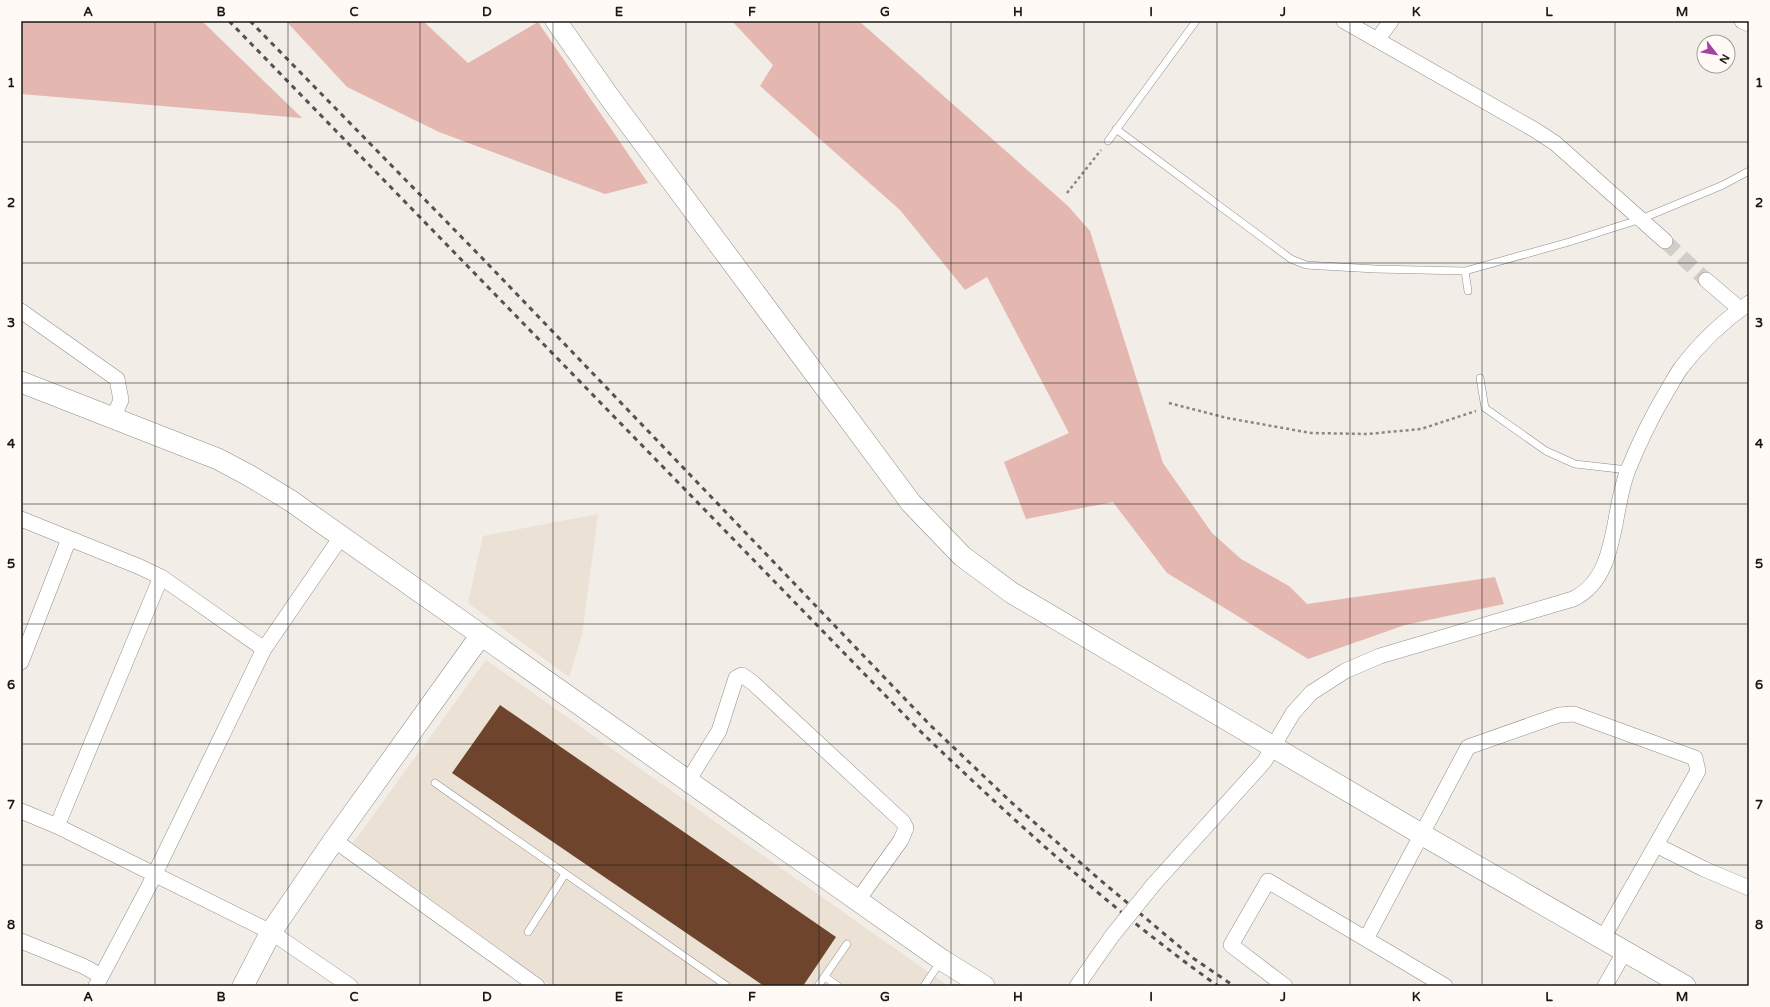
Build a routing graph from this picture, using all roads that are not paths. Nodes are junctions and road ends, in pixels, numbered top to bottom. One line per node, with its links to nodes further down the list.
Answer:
1 (556, 21): 29 (street)
2 (1196, 21): 8 (lane)
3 (1344, 21): 7 (street)
4 (1391, 21): 7 (street)
5 (1742, 21): 6 (street)
6 (1749, 24)
7 (1377, 40): 11 (street)
8 (1116, 129): 9 (lane); 13 (lane)
9 (1108, 141)
10 (1749, 171): 11 (lane)
11 (1641, 219): 12 (street); 13 (lane)
12 (1665, 241)
13 (1465, 271): 15 (lane)
14 (1706, 280): 16 (street)
15 (1468, 291)
16 (1746, 309): 21 (street)
17 (21, 311): 20 (street)
18 (1480, 378): 21 (lane)
19 (21, 382): 20 (street)
20 (113, 418): 23 (street)
21 (1628, 470): 29 (street)
22 (21, 519): 24 (street)
23 (341, 537): 26 (street); 27 (street)
24 (69, 539): 25 (street); 28 (street)
25 (161, 578): 27 (street); 33 (street)
26 (481, 635): 30 (street); 35 (street)
27 (264, 649): 37 (street)
28 (21, 662)
29 (1274, 746): 34 (street); 59 (street, bridge)
30 (688, 781): 40 (street); 40 (street)
31 (435, 783): 38 (lane)
32 (21, 811): 33 (street)
33 (58, 826): 37 (street)
34 (1421, 834): 36 (street); 43 (street); 44 (street)
35 (334, 840): 41 (street); 53 (street)
36 (1656, 845): 39 (street); 44 (street)
37 (155, 873): 41 (street); 50 (street)
38 (565, 874): 42 (lane); 54 (lane)
39 (1749, 888)
40 (858, 900): 48 (street)
41 (271, 932): 51 (street); 52 (street)
42 (528, 932)
43 (1366, 938): 60 (street); 61 (street)
44 (1603, 938): 47 (street)
45 (21, 941): 50 (street)
46 (847, 944): 49 (lane)
47 (1626, 951): 62 (street); 63 (street)
48 (942, 960): 57 (lane); 58 (street)
49 (825, 977): 55 (lane); 56 (lane)
50 (98, 981)
51 (243, 986)
52 (350, 986)
53 (537, 986)
54 (727, 986)
55 (818, 986)
56 (838, 986)
57 (924, 986)
58 (984, 986)
59 (1077, 986)
60 (1286, 986)
61 (1445, 986)
62 (1605, 986)
63 (1685, 986)

